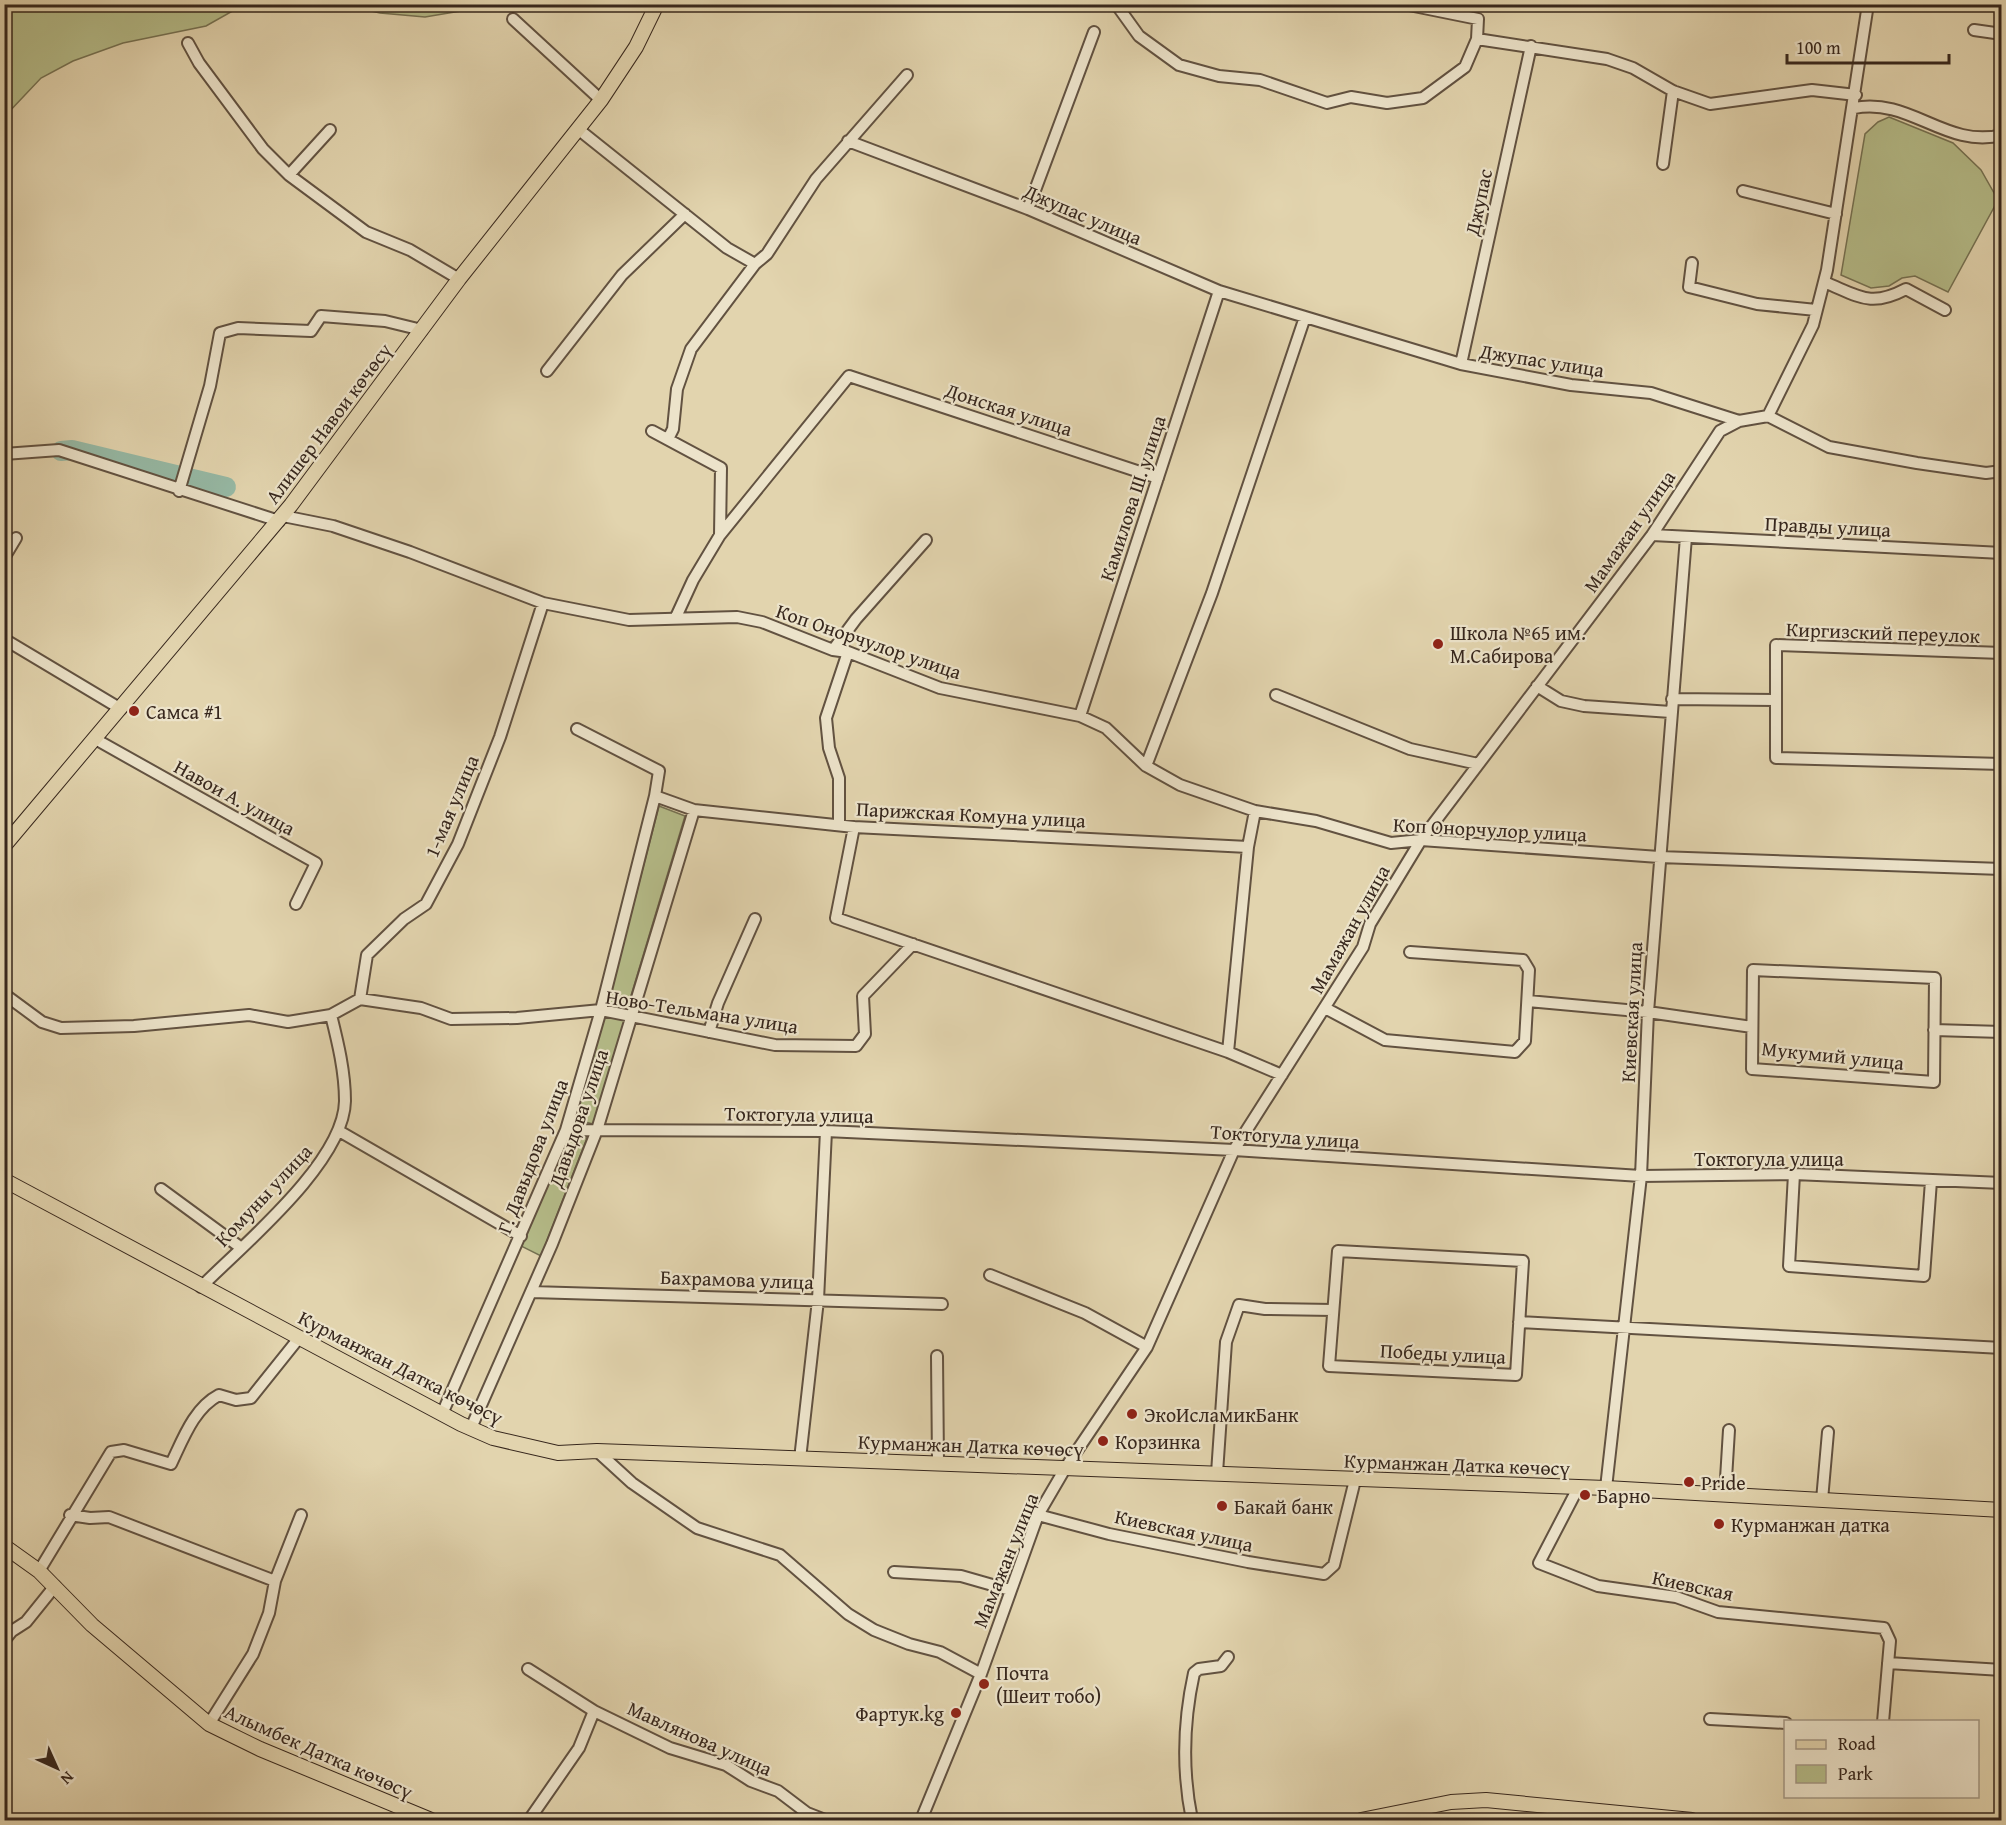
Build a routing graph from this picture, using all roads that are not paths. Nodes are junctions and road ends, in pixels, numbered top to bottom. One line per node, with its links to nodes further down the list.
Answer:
1 (657, 4): 15 (main road, Алишер Навои көчөсү)
2 (1116, 4): 9 (street)
3 (1404, 4): 9 (street)
4 (1868, 4): 14 (street)
5 (513, 19): 15 (street)
6 (1974, 30): 8 (street)
7 (1094, 32): 24 (street)
8 (2001, 34)
9 (1477, 39): 11 (street)
10 (188, 43): 22 (street)
11 (1531, 46): 13 (street); 36 (street, Джупас)
12 (907, 75): 20 (street)
13 (1673, 91): 14 (street); 21 (street)
14 (1856, 95): 16 (street)
15 (601, 100): 17 (main road, Алишер Навои көчөсү)
16 (1854, 108): 19 (street); 26 (street)
17 (578, 129): 25 (street); 29 (main road, Алишер Навои көчөсү)
18 (330, 130): 22 (street)
19 (2001, 135)
20 (848, 141): 24 (street, Джупас улица); 28 (street)
21 (1663, 164)
22 (289, 175): 29 (street)
23 (1743, 191): 26 (street)
24 (1028, 209): 31 (street, Джупас улица)
25 (685, 214): 28 (street); 37 (street)
26 (1836, 214): 30 (street)
27 (1692, 263): 32 (street)
28 (755, 264): 41 (street)
29 (459, 279): 35 (main road, Алишер Навои көчөсү)
30 (1824, 282): 32 (street); 33 (street)
31 (1219, 291): 34 (street, Джупас улица); 44 (street, Камилова Ш. улица)
32 (1816, 310): 38 (street)
33 (1945, 310)
34 (1305, 317): 36 (street, Джупас улица); 71 (street)
35 (422, 330): 45 (street); 46 (main road, Алишер Навои көчөсү)
36 (1461, 364): 39 (street, Джупас улица)
37 (546, 371)
38 (1768, 417): 39 (street, Мамажан улица); 43 (street)
39 (1739, 421): 48 (street, Мамажан улица)
40 (652, 431): 41 (street)
41 (669, 439): 47 (street)
42 (4, 454): 45 (street, Коп Онорчулор улица)
43 (2001, 471)
44 (1158, 478): 47 (street, Донская улица); 66 (street, Камилова Ш. улица)
45 (179, 491): 46 (street, Коп Онорчулор улица)
46 (281, 518): 54 (street, Коп Онорчулор улица); 64 (main road, Алишер Навои көчөсү)
47 (720, 535): 55 (street)
48 (1652, 535): 49 (street, Правды улица); 60 (street, Мамажан улица)
49 (1686, 537): 52 (street, Правды улица); 62 (street, Киевская улица)
50 (16, 538): 53 (street)
51 (926, 540): 57 (street)
52 (2001, 553)
53 (4, 558)
54 (543, 603): 55 (street, Коп Онорчулор улица); 87 (street, 1-мая улица)
55 (676, 617): 57 (street, Коп Онорчулор улица)
56 (4, 639): 64 (street)
57 (833, 650): 58 (street, Коп Онорчулор улица)
58 (848, 652): 66 (street, Коп Онорчулор улица); 75 (street)
59 (2001, 653): 63 (street, Киргизский переулок)
60 (1537, 686): 65 (street); 69 (street, Мамажан улица)
61 (1276, 695): 69 (street)
62 (1672, 699): 63 (street); 65 (street, Киевская улица)
63 (1775, 700): 70 (street, Киргизский переулок)
64 (121, 709): 68 (main road, Алишер Навои көчөсү)
65 (1671, 712): 80 (street, Киевская улица)
66 (1080, 716): 71 (street, Коп Онорчулор улица)
67 (577, 729): 72 (street, Г. Давыдова улица)
68 (97, 740): 78 (main road, Алишер Навои көчөсү); 82 (street, Навои А. улица)
69 (1478, 764): 77 (street, Мамажан улица)
70 (2001, 764)
71 (1146, 766): 74 (street, Коп Онорчулор улица)
72 (655, 796): 73 (street, Парижская Комуна улица); 90 (street, Г. Давыдова улица)
73 (694, 810): 75 (street, Парижская Комуна улица); 93 (street, Давыдова улица)
74 (1255, 811): 77 (street, Коп Онорчулор улица); 79 (street)
75 (839, 825): 76 (street, Парижская Комуна улица)
76 (854, 827): 79 (street, Парижская Комуна улица); 84 (street)
77 (1421, 840): 80 (street, Коп Онорчулор улица); 89 (street, Мамажан улица)
78 (4, 846)
79 (1248, 847): 98 (street)
80 (1659, 857): 81 (street, Коп Онорчулор улица); 91 (street, Киевская улица)
81 (2001, 868)
82 (296, 904)
83 (754, 919): 96 (street)
84 (913, 944): 96 (street, Ново-Тельмана улица); 98 (street)
85 (1410, 951): 88 (street)
86 (4, 994): 92 (street)
87 (360, 999): 90 (street, Ново-Тельмана улица); 92 (street)
88 (1528, 1001): 89 (street); 91 (street)
89 (1326, 1008): 99 (street, Мамажан улица)
90 (601, 1010): 93 (street, Ново-Тельмана улица); 100 (street, Г. Давыдова улица)
91 (1648, 1012): 94 (street); 106 (street, Киевская улица)
92 (331, 1015): 102 (street, Комуны улица)
93 (631, 1017): 96 (street, Ново-Тельмана улица); 101 (street, Давыдова улица)
94 (1752, 1027): 95 (street, Мукумий улица); 95 (street, Мукумий улица)
95 (1934, 1030): 97 (street)
96 (709, 1032)
97 (2001, 1032)
98 (1228, 1052): 99 (street)
99 (1282, 1076): 104 (street, Мамажан улица)
100 (566, 1130): 101 (street, Токтогула улица); 111 (street, Г. Давыдова улица)
101 (597, 1130): 103 (street, Токтогула улица); 115 (street, Давыдова улица)
102 (339, 1131): 111 (street); 112 (street, Комуны улица)
103 (826, 1131): 104 (street, Токтогула улица); 116 (street)
104 (1234, 1150): 106 (street, Токтогула улица); 122 (street, Мамажан улица)
105 (1794, 1174): 106 (street, Токтогула улица); 108 (street, Токтогула улица); 108 (street)
106 (1641, 1176): 120 (street, Киевская улица)
107 (4, 1180): 114 (main road, Курманжан Датка көчөсү)
108 (1931, 1181): 109 (street, Токтогула улица)
109 (2001, 1183)
110 (161, 1189): 112 (street)
111 (521, 1236): 125 (street, Г. Давыдова улица)
112 (240, 1247): 114 (street, Комуны улица)
113 (990, 1275): 122 (street)
114 (201, 1287): 121 (main road, Курманжан Датка көчөсү)
115 (531, 1292): 116 (street, Бахрамова улица); 126 (street, Давыдова улица)
116 (818, 1300): 117 (street, Бахрамова улица); 130 (street)
117 (942, 1304)
118 (1334, 1310): 119 (street, Победы улица); 119 (street, Победы улица); 133 (street)
119 (1519, 1322): 120 (street)
120 (1622, 1327): 123 (street); 136 (street, Киевская улица)
121 (299, 1338): 125 (main road, Курманжан Датка көчөсү); 140 (street)
122 (1147, 1347): 132 (street, Мамажан улица)
123 (2001, 1348)
124 (938, 1356): 131 (street)
125 (442, 1414): 126 (main road, Курманжан Датка көчөсү)
126 (471, 1428): 129 (main road, Курманжан Датка көчөсү)
127 (1729, 1430): 137 (street)
128 (1828, 1432): 138 (street)
129 (597, 1451): 130 (main road, Курманжан Датка көчөсү); 154 (street)
130 (800, 1459): 131 (main road, Курманжан Датка көчөсү)
131 (938, 1462): 132 (main road, Курманжан Датка көчөсү)
132 (1066, 1467): 133 (main road, Курманжан Датка көчөсү); 142 (street, Мамажан улица)
133 (1217, 1473): 134 (main road, Курманжан Датка көчөсү)
134 (1355, 1480): 135 (main road, Курманжан Датка көчөсү); 142 (street, Киевская улица)
135 (1578, 1488): 136 (main road, Курманжан Датка көчөсү); 151 (street, Киевская)
136 (1606, 1488): 137 (main road, Курманжан Датка көчөсү)
137 (1725, 1495): 138 (main road, Курманжан Датка көчөсү)
138 (1822, 1500): 139 (main road, Курманжан Датка көчөсү)
139 (2001, 1510)
140 (70, 1515): 144 (street); 146 (street)
141 (301, 1515): 146 (street)
142 (1038, 1515): 148 (street, Мамажан улица)
143 (4, 1546): 144 (main road, Алымбек Датка көчөсү)
144 (39, 1570): 147 (main road, Алымбек Датка көчөсү)
145 (894, 1572): 148 (street)
146 (275, 1581): 159 (street)
147 (55, 1586): 149 (street); 159 (main road, Алымбек Датка көчөсү)
148 (1010, 1590): 154 (street, Мамажан улица)
149 (4, 1641)
150 (1228, 1657): 164 (street)
151 (1888, 1663): 153 (street); 157 (street)
152 (528, 1669): 155 (street, Мавлянова улица)
153 (2001, 1670)
154 (981, 1674): 163 (street, Мамажан улица)
155 (594, 1711): 161 (street); 162 (street, Мавлянова улица)
156 (1710, 1719): 158 (street)
157 (1883, 1720)
158 (1784, 1723)
159 (208, 1724): 160 (main road, Алымбек Датка көчөсү)
160 (431, 1821)
161 (529, 1821)
162 (825, 1821)
163 (921, 1821)
164 (1192, 1821)
165 (1361, 1821): 166 (main road)
166 (1692, 1821)

